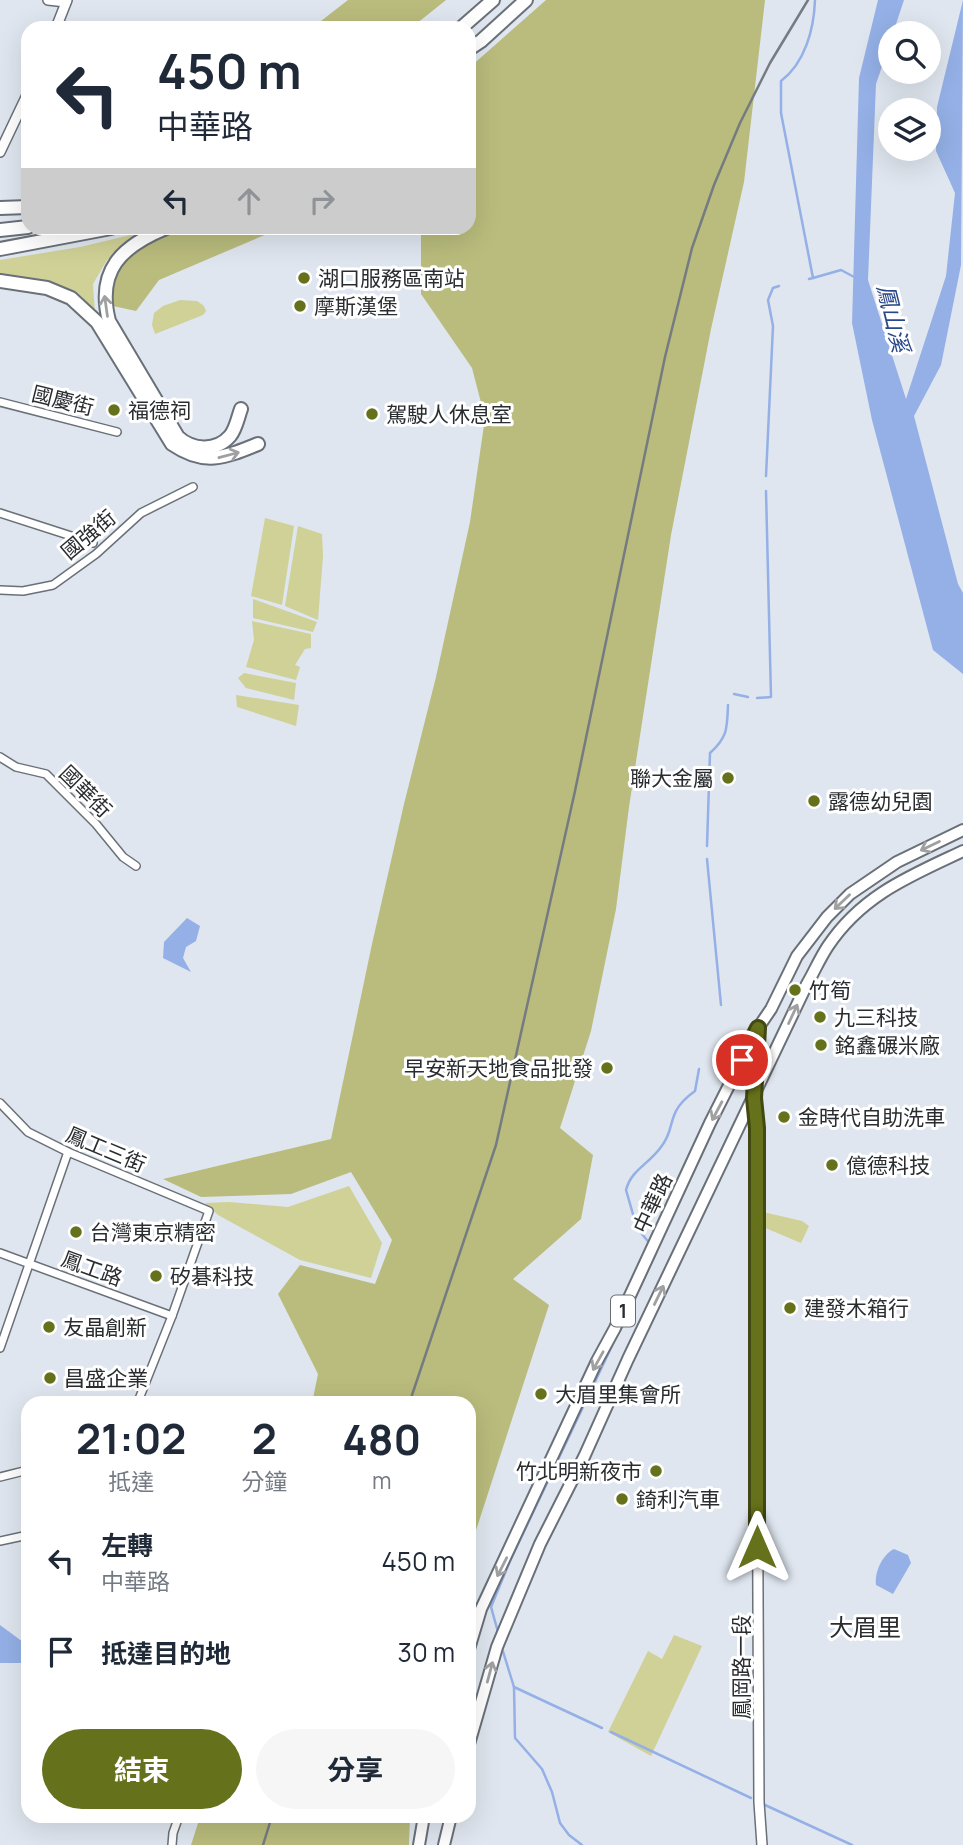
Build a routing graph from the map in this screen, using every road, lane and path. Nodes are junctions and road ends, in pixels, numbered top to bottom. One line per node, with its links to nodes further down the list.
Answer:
1 (48, 0): 4 (street)
2 (493, 0): 6 (highway)
3 (526, 0): 7 (highway)
4 (66, 1): 5 (street)
5 (59, 21)
6 (469, 21)
7 (476, 45)
8 (21, 108): 9 (street)
9 (0, 152)
10 (21, 207): 11 (highway)
11 (0, 208)
12 (21, 228): 13 (highway)
13 (0, 230)
14 (74, 235): 16 (highway)
15 (149, 235): 19 (highway, one-way to 15)
16 (0, 249)
17 (0, 281): 21 (highway, one-way to 21)
18 (0, 402): 20 (street, 國慶街)
19 (241, 409)
20 (117, 432)
21 (258, 444)
22 (193, 486): 25 (street, 國強街)
23 (0, 513): 24 (street)
24 (93, 543)
25 (0, 590)
26 (0, 757): 29 (street, 國華街)
27 (963, 830): 30 (main road, 中華路 / 1, one-way to 30)
28 (963, 851): 31 (main road, 1, one-way to 28)
29 (136, 866)
30 (758, 1028): 31 (street, 鳳岡路一段); 43 (main road, 中華路 / 1, one-way to 43)
31 (754, 1098): 44 (main road, 1, one-way to 31); 51 (street, 鳳岡路一段)
32 (0, 1103): 33 (street, 鳳工三街)
33 (68, 1152): 35 (street); 36 (street, 鳳工三街)
34 (0, 1253): 35 (street, 鳳工路)
35 (31, 1264): 36 (street, 鳳工路); 37 (street)
36 (173, 1316): 38 (street)
37 (0, 1348)
38 (139, 1396)
39 (21, 1472): 40 (street)
40 (0, 1477)
41 (21, 1536): 42 (street)
42 (0, 1541)
43 (476, 1626)
44 (476, 1720)
45 (177, 1823): 48 (street)
46 (423, 1823): 49 (main road)
47 (449, 1823): 50 (main road)
48 (172, 1845)
49 (419, 1845)
50 (444, 1845)
51 (762, 1845)

